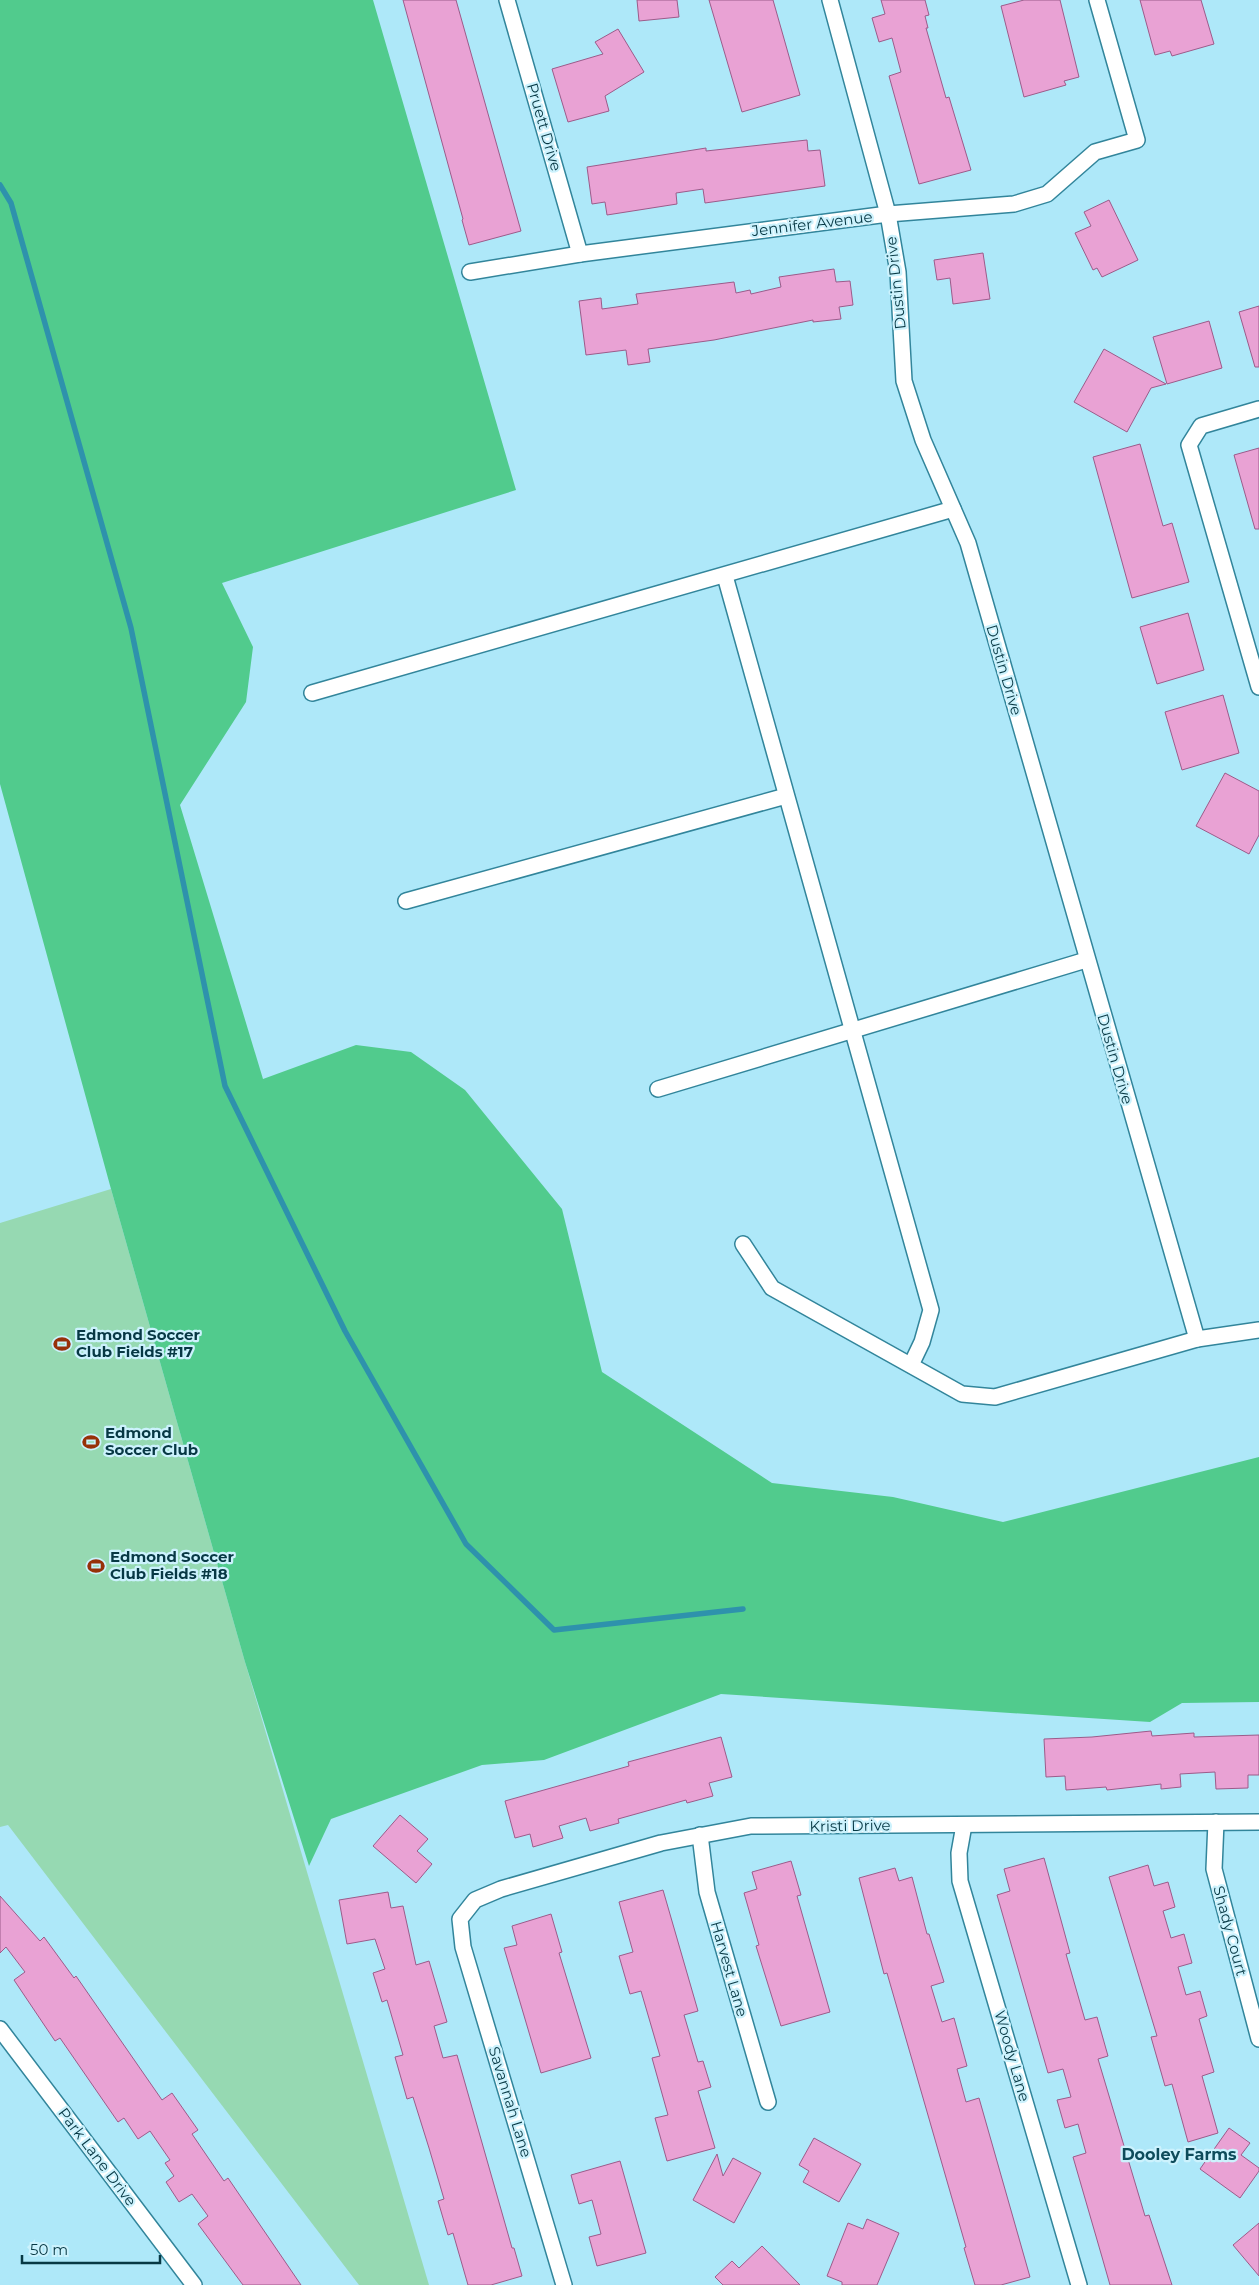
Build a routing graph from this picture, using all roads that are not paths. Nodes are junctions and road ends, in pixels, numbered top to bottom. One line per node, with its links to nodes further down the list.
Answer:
1 (508, 0): 5 (street, Pruett Drive)
2 (830, 0): 4 (street, Dustin Drive)
3 (1098, 0): 4 (street, Jennifer Avenue)
4 (888, 214): 5 (street, Jennifer Avenue); 8 (street, Dustin Drive)
5 (580, 254): 6 (street, Jennifer Avenue)
6 (470, 272)
7 (1259, 409): 10 (street)
8 (953, 509): 9 (street); 14 (street, Dustin Drive)
9 (725, 576): 11 (street); 12 (street)
10 (1259, 687)
11 (312, 693)
12 (786, 796): 13 (street); 15 (street)
13 (406, 901)
14 (1086, 960): 15 (street); 19 (street, Dustin Drive)
15 (852, 1031): 16 (street); 20 (street)
16 (658, 1089)
17 (743, 1244): 20 (street)
18 (1259, 1330): 19 (street)
19 (1197, 1338): 20 (street)
20 (911, 1365)
21 (1216, 1822): 22 (street, Kristi Drive); 23 (street, Kristi Drive); 27 (street, Shady Court)
22 (1259, 1822)
23 (964, 1825): 24 (street, Kristi Drive); 31 (street, Woody Lane)
24 (700, 1835): 25 (street, Kristi Drive); 28 (street, Harvest Lane)
25 (460, 1919): 30 (street, Savannah Lane)
26 (0, 2029): 29 (street, Park Lane Drive)
27 (1259, 2039)
28 (768, 2102)
29 (194, 2285)
30 (564, 2285)
31 (1079, 2285)

